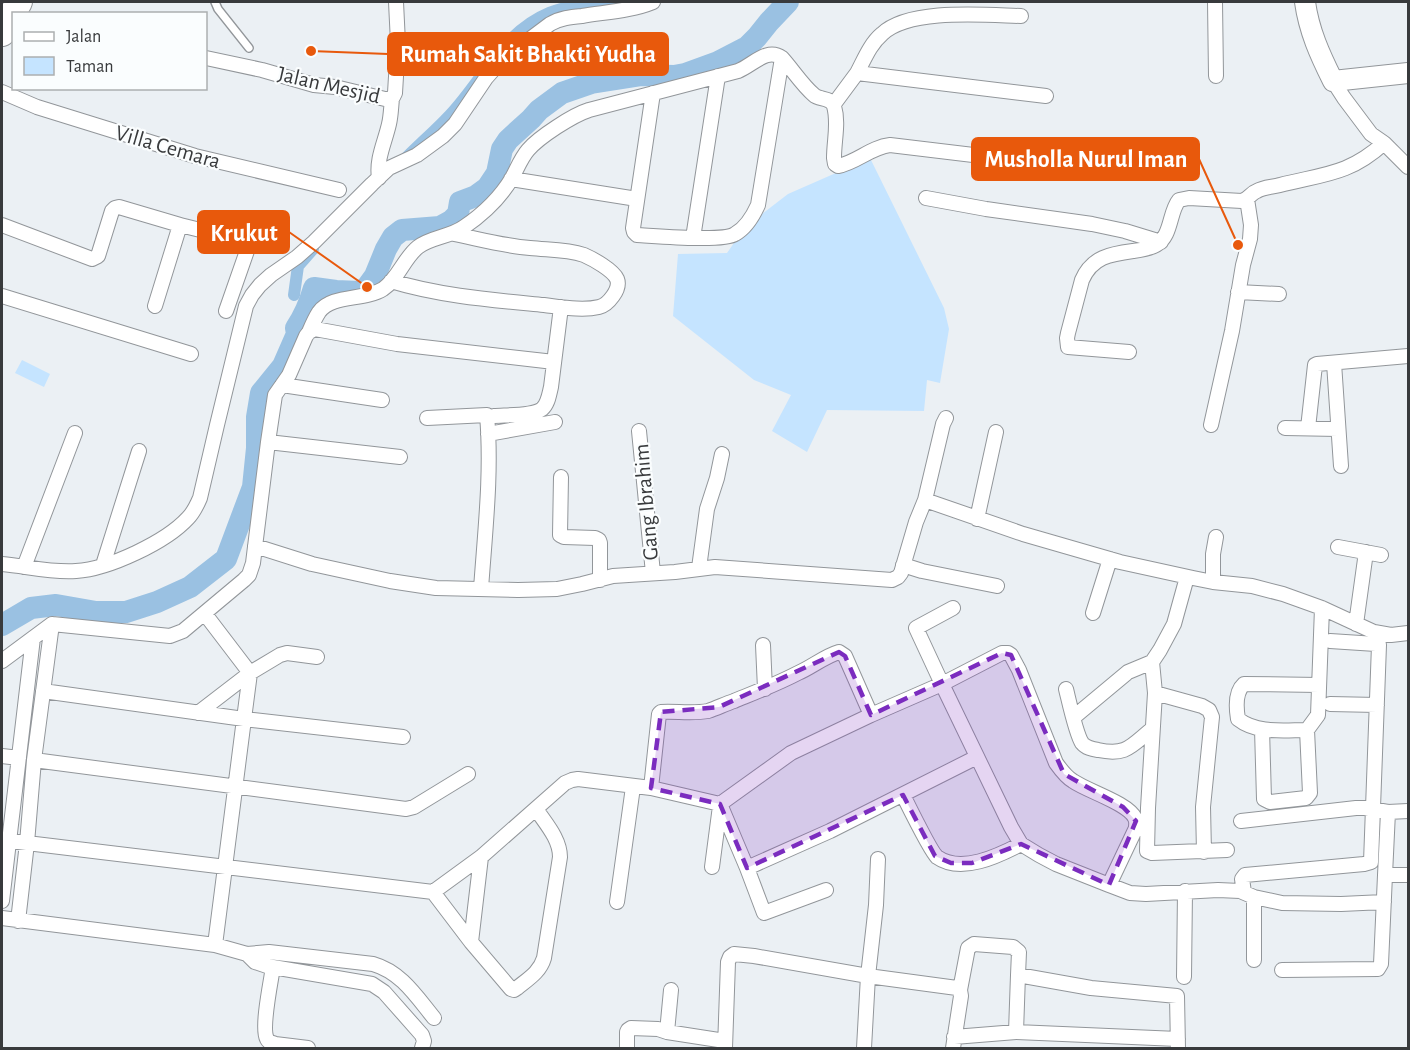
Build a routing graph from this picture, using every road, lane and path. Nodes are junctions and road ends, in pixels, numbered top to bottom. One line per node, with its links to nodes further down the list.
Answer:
1 (216, 2): 7 (lane)
2 (396, 2): 18 (street, Jalan Mesjid)
3 (652, 2): 23 (street)
4 (1215, 2): 13 (street)
5 (1305, 2): 14 (main road)
6 (1021, 16): 10 (street)
7 (249, 48)
8 (207, 58): 18 (street, Jalan Mesjid)
9 (782, 58): 12 (street); 19 (street); 32 (street)
10 (857, 73): 17 (street); 19 (street)
11 (1408, 73): 14 (main road)
12 (718, 76): 16 (street); 32 (street)
13 (1216, 76)
14 (1333, 81): 20 (street)
15 (2, 92): 25 (street, Villa Cemara)
16 (653, 93): 24 (street); 27 (street)
17 (1046, 96)
18 (392, 99): 23 (street)
19 (834, 104): 21 (street)
20 (1384, 143): 22 (street); 28 (street)
21 (1057, 165)
22 (1408, 167)
23 (384, 173): 76 (street)
24 (512, 179): 27 (street); 31 (street)
25 (339, 190)
26 (926, 198): 33 (street)
27 (637, 199): 32 (street)
28 (1247, 199): 33 (street); 35 (street)
29 (2, 225): 30 (street)
30 (180, 225): 38 (street); 40 (street)
31 (454, 234): 34 (street); 39 (street)
32 (693, 238)
33 (1161, 242): 42 (street)
34 (391, 280): 39 (street); 41 (street)
35 (1238, 292): 36 (street); 53 (street)
36 (1279, 294)
37 (2, 296): 43 (street)
38 (155, 306)
39 (561, 307): 45 (street)
40 (226, 311)
41 (309, 332): 45 (street); 47 (street)
42 (1129, 352)
43 (191, 354)
44 (1408, 356): 46 (street)
45 (554, 362): 49 (street)
46 (1334, 363): 55 (street); 56 (street)
47 (282, 386): 48 (street); 61 (street)
48 (382, 400)
49 (494, 416)
50 (428, 418): 60 (street)
51 (946, 418): 67 (street)
52 (555, 422): 60 (street)
53 (1211, 425)
54 (1285, 428): 55 (street)
55 (1308, 428): 56 (street)
56 (1338, 429): 65 (street)
57 (639, 431): 80 (street, Gang Ibrahim)
58 (996, 432): 68 (street)
59 (75, 434): 78 (street)
60 (488, 434): 85 (street)
61 (268, 442): 64 (street); 70 (street)
62 (139, 451): 76 (street)
63 (722, 454): 79 (street)
64 (400, 457)
65 (1341, 466)
66 (561, 477): 82 (street)
67 (925, 500): 68 (street); 77 (street)
68 (977, 519): 74 (street)
69 (1216, 537): 83 (street)
70 (255, 546): 85 (street); 89 (street)
71 (1338, 548): 72 (street)
72 (1366, 552): 73 (street); 91 (street)
73 (1382, 555)
74 (1110, 559): 81 (street); 88 (street)
75 (2, 564): 78 (street)
76 (103, 565): 78 (street)
77 (903, 565): 79 (street); 84 (street)
78 (24, 567)
79 (699, 568): 80 (street)
80 (653, 573): 82 (street)
81 (1187, 577): 83 (street); 98 (street)
82 (600, 580): 85 (street)
83 (1213, 582): 87 (street)
84 (997, 586)
85 (481, 589)
86 (953, 608): 100 (street)
87 (1322, 608): 91 (street); 101 (street)
88 (1093, 613)
89 (205, 614): 90 (street); 99 (street)
90 (52, 624): 93 (street); 104 (street)
91 (1356, 624): 92 (street)
92 (1408, 633)
93 (33, 638): 97 (street); 118 (street)
94 (1330, 640): 107 (street)
95 (763, 645): 102 (street)
96 (317, 657): 99 (street)
97 (2, 661)
98 (1152, 663): 105 (street); 110 (street)
99 (250, 673): 108 (street); 111 (street)
100 (942, 684): 109 (street); 117 (street); 143 (street)
101 (1319, 685): 113 (street); 114 (street)
102 (765, 689): 109 (street); 123 (street)
103 (1066, 689): 110 (street)
104 (43, 691): 108 (street); 119 (street)
105 (1155, 693): 112 (street); 135 (street)
106 (1330, 704): 107 (street)
107 (1377, 705): 127 (street)
108 (198, 713): 111 (street)
109 (871, 715): 125 (street)
110 (1074, 717): 112 (street)
111 (244, 719): 115 (street); 121 (street)
112 (1152, 729): 135 (street)
113 (1262, 729): 114 (street); 114 (street)
114 (1307, 730)
115 (403, 737)
116 (2, 756): 118 (street)
117 (977, 757): 124 (street); 133 (street)
118 (18, 758): 131 (street)
119 (34, 760): 121 (street); 132 (street)
120 (468, 774): 121 (street)
121 (234, 787): 139 (street)
122 (633, 787): 123 (street); 126 (street); 149 (street)
123 (651, 788): 125 (street)
124 (903, 795): 133 (street); 140 (street)
125 (720, 804): 138 (street); 140 (street)
126 (536, 809): 136 (street); 153 (street)
127 (1373, 809): 129 (street); 130 (street); 147 (street)
128 (1408, 811): 129 (street)
129 (1388, 812): 141 (street)
130 (1241, 821)
131 (5, 840): 132 (street); 148 (street)
132 (27, 843): 139 (street); 152 (street)
133 (1021, 844): 143 (street)
134 (1227, 850): 135 (street)
135 (1204, 852)
136 (480, 857): 146 (street); 153 (street)
137 (878, 859): 160 (street)
138 (712, 867)
139 (225, 868): 146 (street); 154 (street)
140 (747, 868): 144 (street)
141 (1385, 875): 142 (street); 150 (street)
142 (1408, 875)
143 (1108, 885): 145 (street)
144 (826, 890)
145 (1185, 891): 147 (street); 161 (street)
146 (433, 892): 153 (street)
147 (1249, 895): 150 (street); 156 (street)
148 (2, 901)
149 (617, 902)
150 (1384, 902): 158 (street)
151 (2, 918): 152 (street)
152 (18, 921): 154 (street)
153 (471, 942)
154 (215, 945): 155 (street)
155 (247, 954): 157 (street); 164 (street)
156 (1254, 960)
157 (273, 968): 171 (street); 172 (street)
158 (1282, 970)
159 (1018, 975): 163 (street); 166 (street); 169 (street)
160 (868, 976): 163 (street); 170 (street); 174 (street)
161 (1184, 977)
162 (671, 990): 165 (street)
163 (960, 990): 168 (street)
164 (434, 1018)
165 (667, 1032): 170 (street); 173 (street)
166 (1016, 1032): 167 (street); 168 (street)
167 (1041, 1034): 169 (street); 175 (street)
168 (954, 1043)
169 (1178, 1044)
170 (725, 1045)
171 (308, 1048)
172 (422, 1048)
173 (627, 1048)
174 (864, 1048)
175 (1040, 1048)

